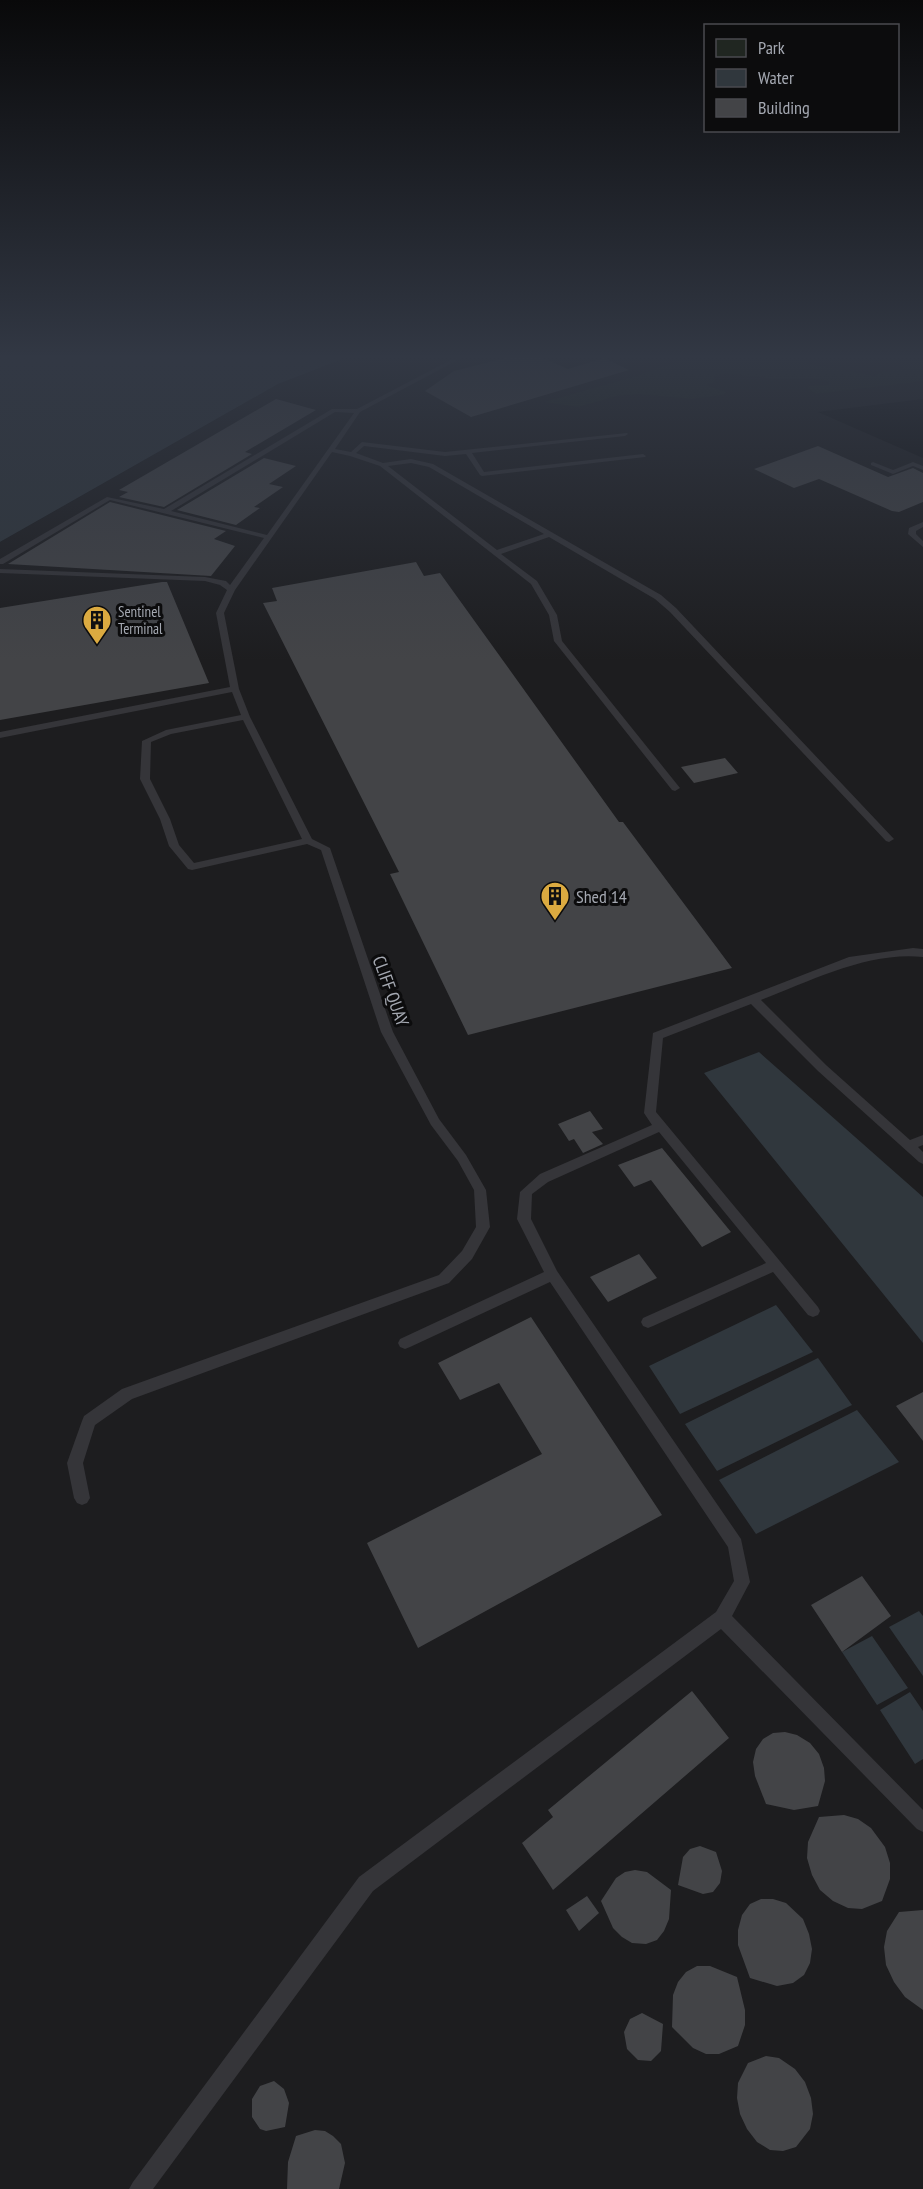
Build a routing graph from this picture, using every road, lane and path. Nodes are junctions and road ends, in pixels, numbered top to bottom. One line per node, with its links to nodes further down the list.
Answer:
1 (256, 457): 11 (lane)
2 (327, 457): 16 (lane, CLIFF QUAY)
3 (362, 457): 9 (lane)
4 (472, 457): 7 (lane)
5 (603, 457): 7 (lane)
6 (632, 457): 7 (lane)
7 (605, 460)
8 (873, 464): 10 (lane)
9 (382, 465): 13 (lane); 18 (lane)
10 (923, 468)
11 (165, 512): 16 (lane); 19 (lane)
12 (923, 524): 14 (lane)
13 (550, 534): 18 (lane); 26 (lane)
14 (912, 534): 15 (lane); 17 (lane)
15 (923, 535)
16 (267, 537): 21 (lane, CLIFF QUAY)
17 (923, 545)
18 (496, 553): 25 (lane)
19 (0, 562)
20 (0, 571): 21 (lane)
21 (231, 590): 22 (lane, CLIFF QUAY)
22 (235, 689): 23 (lane, CLIFF QUAY); 24 (lane)
23 (246, 717): 27 (lane, CLIFF QUAY); 27 (lane)
24 (0, 735)
25 (675, 788)
26 (889, 839)
27 (308, 841): 39 (lane, CLIFF QUAY)
28 (923, 953): 29 (lane)
29 (753, 999): 30 (lane); 32 (lane)
30 (661, 1126): 34 (lane); 35 (lane)
31 (923, 1140): 32 (lane)
32 (909, 1146): 33 (lane)
33 (923, 1159)
34 (775, 1265): 36 (lane); 37 (lane)
35 (552, 1275): 38 (lane); 40 (lane)
36 (813, 1311)
37 (648, 1322)
38 (405, 1343)
39 (82, 1498)
40 (722, 1618): 41 (lane); 42 (lane)
41 (923, 1823)
42 (140, 2189)

